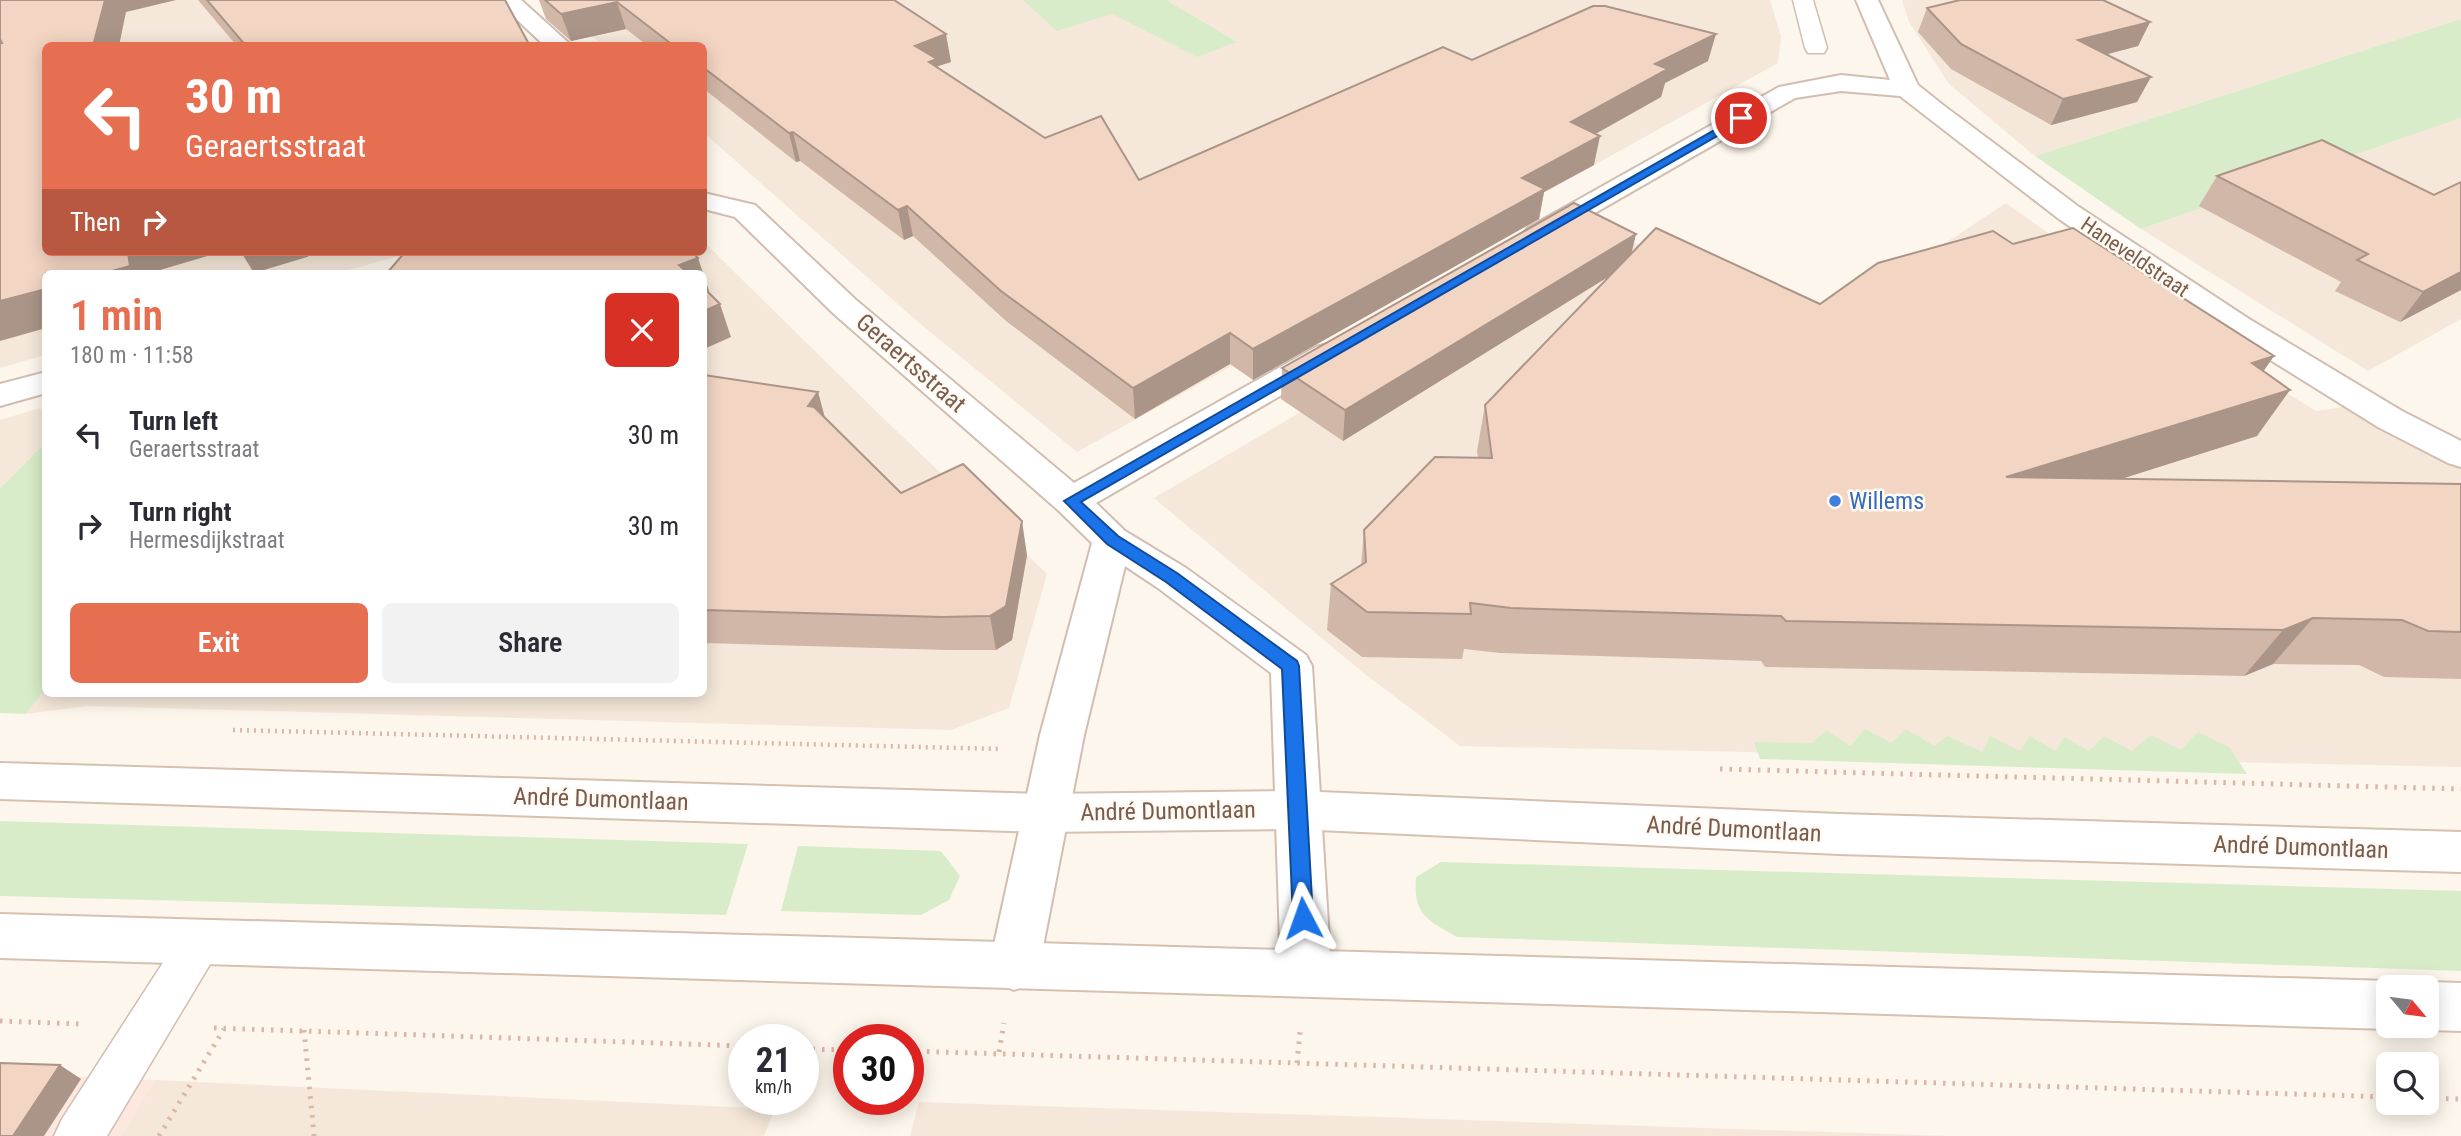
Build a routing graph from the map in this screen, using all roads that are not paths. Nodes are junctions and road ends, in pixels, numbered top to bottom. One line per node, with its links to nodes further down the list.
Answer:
1 (507, 0): 4 (street)
2 (1803, 0): 5 (lane)
3 (1867, 0): 6 (street, Haneveldstraat)
4 (555, 42)
5 (1816, 48)
6 (1907, 89): 8 (street); 12 (street, Haneveldstraat)
7 (707, 202): 13 (street, Geraertsstraat)
8 (1512, 249)
9 (1357, 338): 13 (street)
10 (42, 383): 11 (street)
11 (0, 395)
12 (2461, 455)
13 (1071, 501): 14 (street, Geraertsstraat)
14 (1112, 540): 16 (street, Geraertsstraat); 17 (street)
15 (0, 781): 17 (street, André Dumontlaan)
16 (1296, 810): 17 (street, André Dumontlaan); 18 (street, André Dumontlaan); 22 (street, Geraertsstraat)
17 (1044, 813): 21 (street)
18 (2461, 852)
19 (0, 936): 20 (street)
20 (202, 941): 21 (street); 26 (lane)
21 (1014, 967): 22 (street)
22 (1306, 972): 23 (street)
23 (2376, 1005)
24 (2440, 1006): 25 (street)
25 (2461, 1007)
26 (81, 1113)

